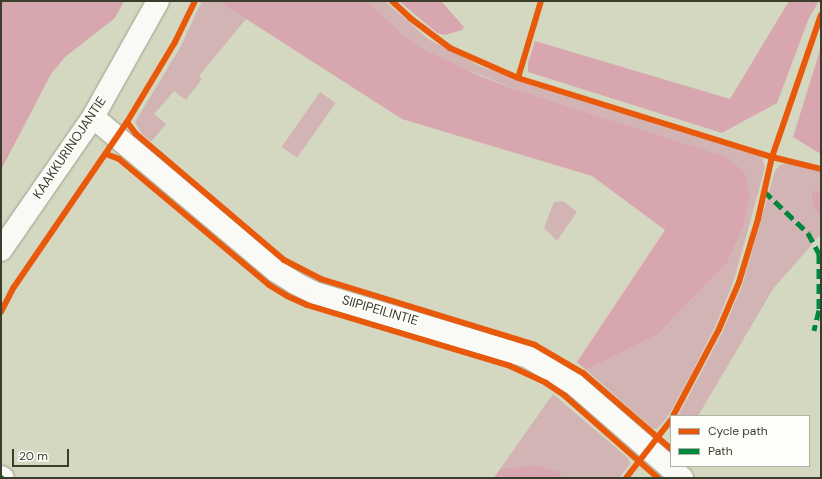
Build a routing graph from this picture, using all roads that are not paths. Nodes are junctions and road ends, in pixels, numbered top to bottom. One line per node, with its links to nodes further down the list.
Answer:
1 (158, 1): 2 (street, KAAKKURINOJANTIE)
2 (93, 118): 3 (street, KAAKKURINOJANTIE); 4 (street, SIIPIPEILINTIE)
3 (1, 250)
4 (682, 478)

